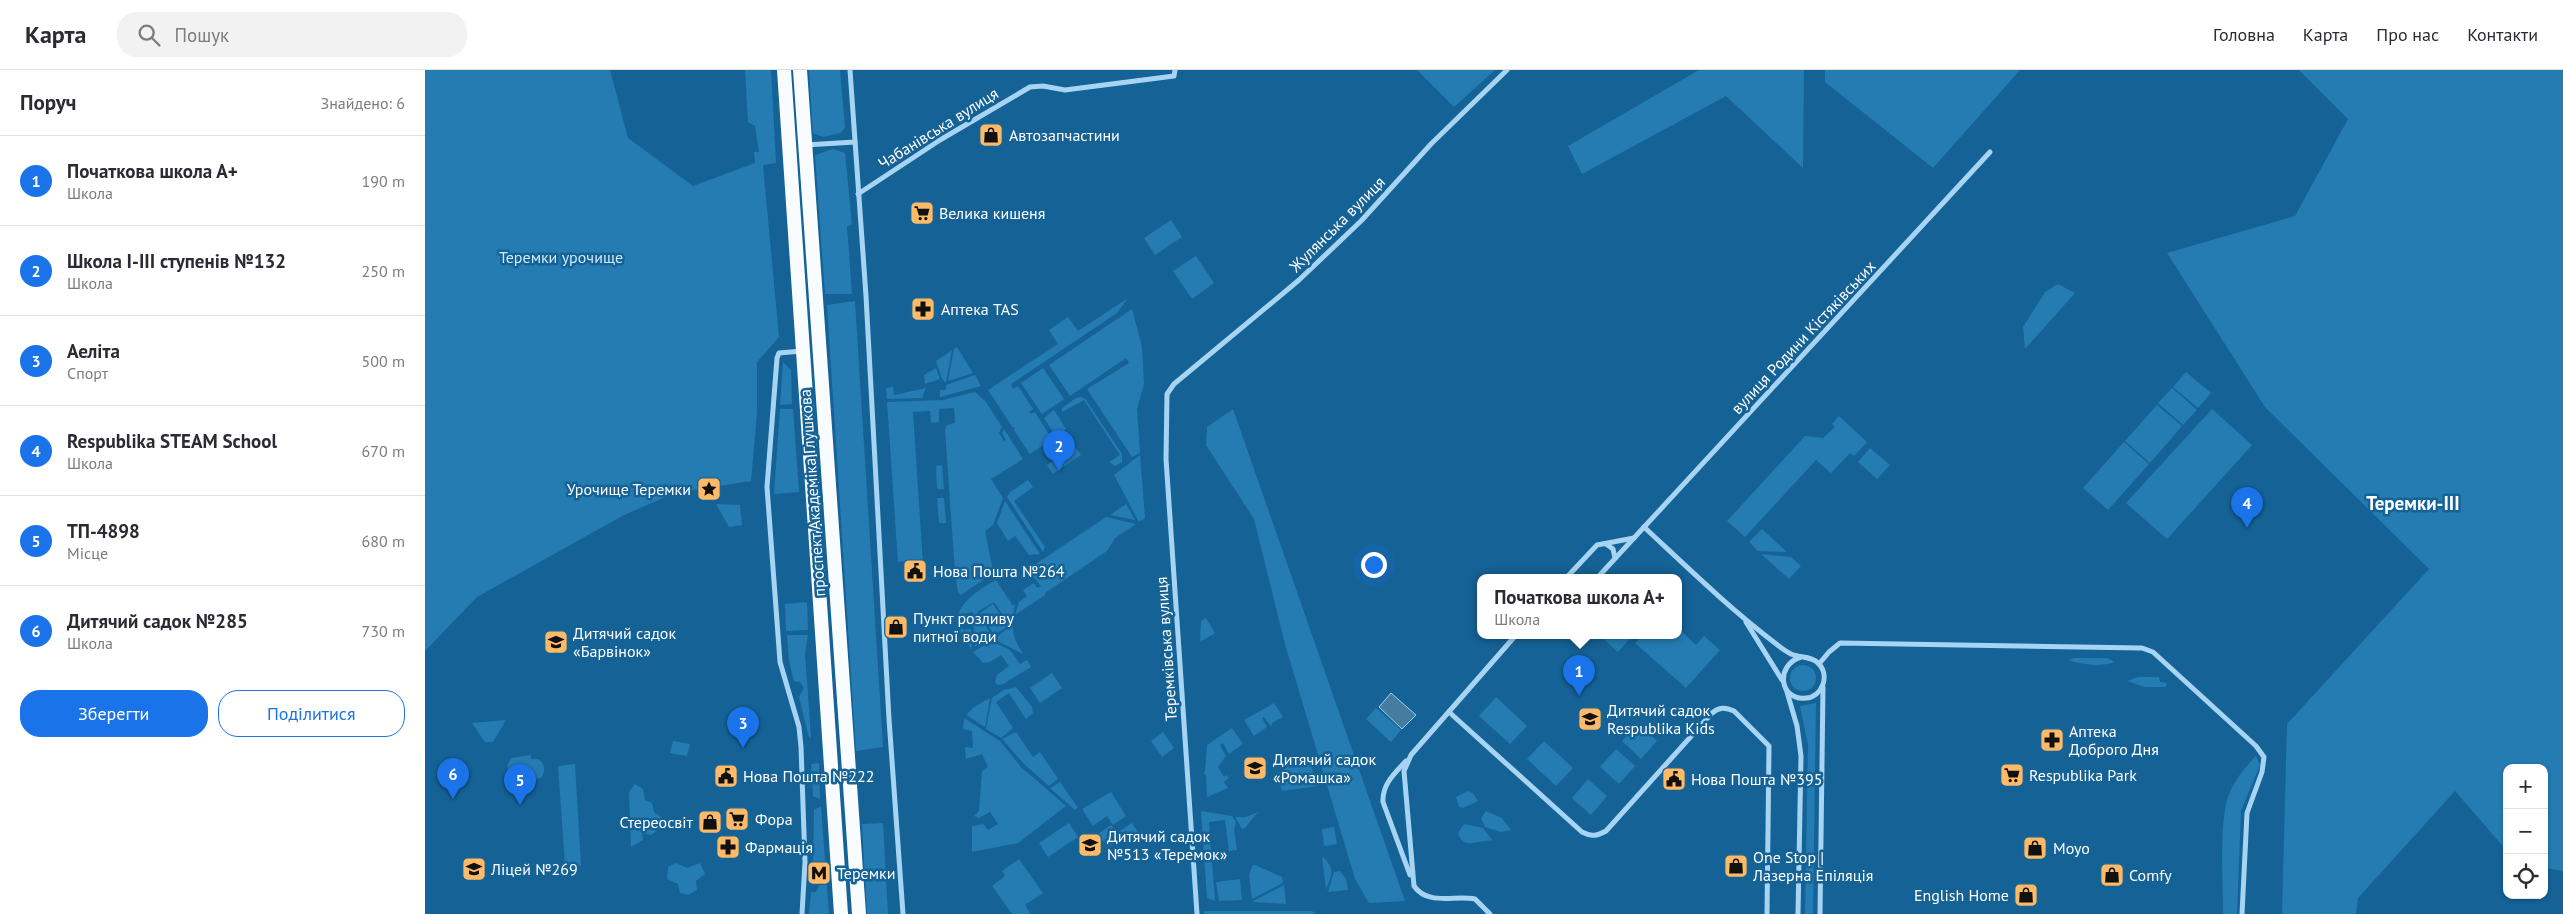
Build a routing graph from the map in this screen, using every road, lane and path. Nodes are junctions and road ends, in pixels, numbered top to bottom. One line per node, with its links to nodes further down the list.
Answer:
1 (784, 70): 10 (highway, проспект Академіка Глушкова)
2 (800, 70): 7 (highway, проспект Академіка Глушкова)
3 (850, 70): 6 (street)
4 (1175, 70): 9 (street, Чабанівська вулиця)
5 (1507, 70): 11 (street, Жулянська вулиця)
6 (855, 142): 7 (street); 9 (street)
7 (805, 145): 31 (highway, проспект Академіка Глушкова)
8 (1990, 152): 12 (street, вулиця Родини Кістяківських)
9 (858, 194): 32 (street)
10 (803, 351): 29 (street); 30 (highway, проспект Академіка Глушкова)
11 (1174, 384): 33 (street, Теремківська вулиця)
12 (1645, 527): 13 (street, вулиця Родини Кістяківських); 18 (street)
13 (1634, 538): 14 (street); 15 (street, вулиця Родини Кістяківських)
14 (1601, 543): 15 (street); 16 (street)
15 (1615, 559): 17 (street, вулиця Родини Кістяківських)
16 (1570, 574)
17 (1601, 574)
18 (1743, 617): 20 (street); 22 (street)
19 (1513, 639): 25 (street)
20 (1801, 657): 21 (street); 22 (street)
21 (1819, 664): 23 (street); 37 (street)
22 (1783, 682): 24 (street)
23 (1823, 683): 24 (street); 36 (street)
24 (1786, 689): 35 (street)
25 (1449, 712): 26 (street); 34 (street)
26 (1411, 755): 27 (street); 27 (street)
27 (1412, 880): 28 (street)
28 (1490, 913)
29 (801, 914)
30 (841, 914)
31 (859, 914)
32 (903, 914)
33 (1197, 914)
34 (1767, 914)
35 (1798, 914)
36 (1820, 914)
37 (2242, 914)

